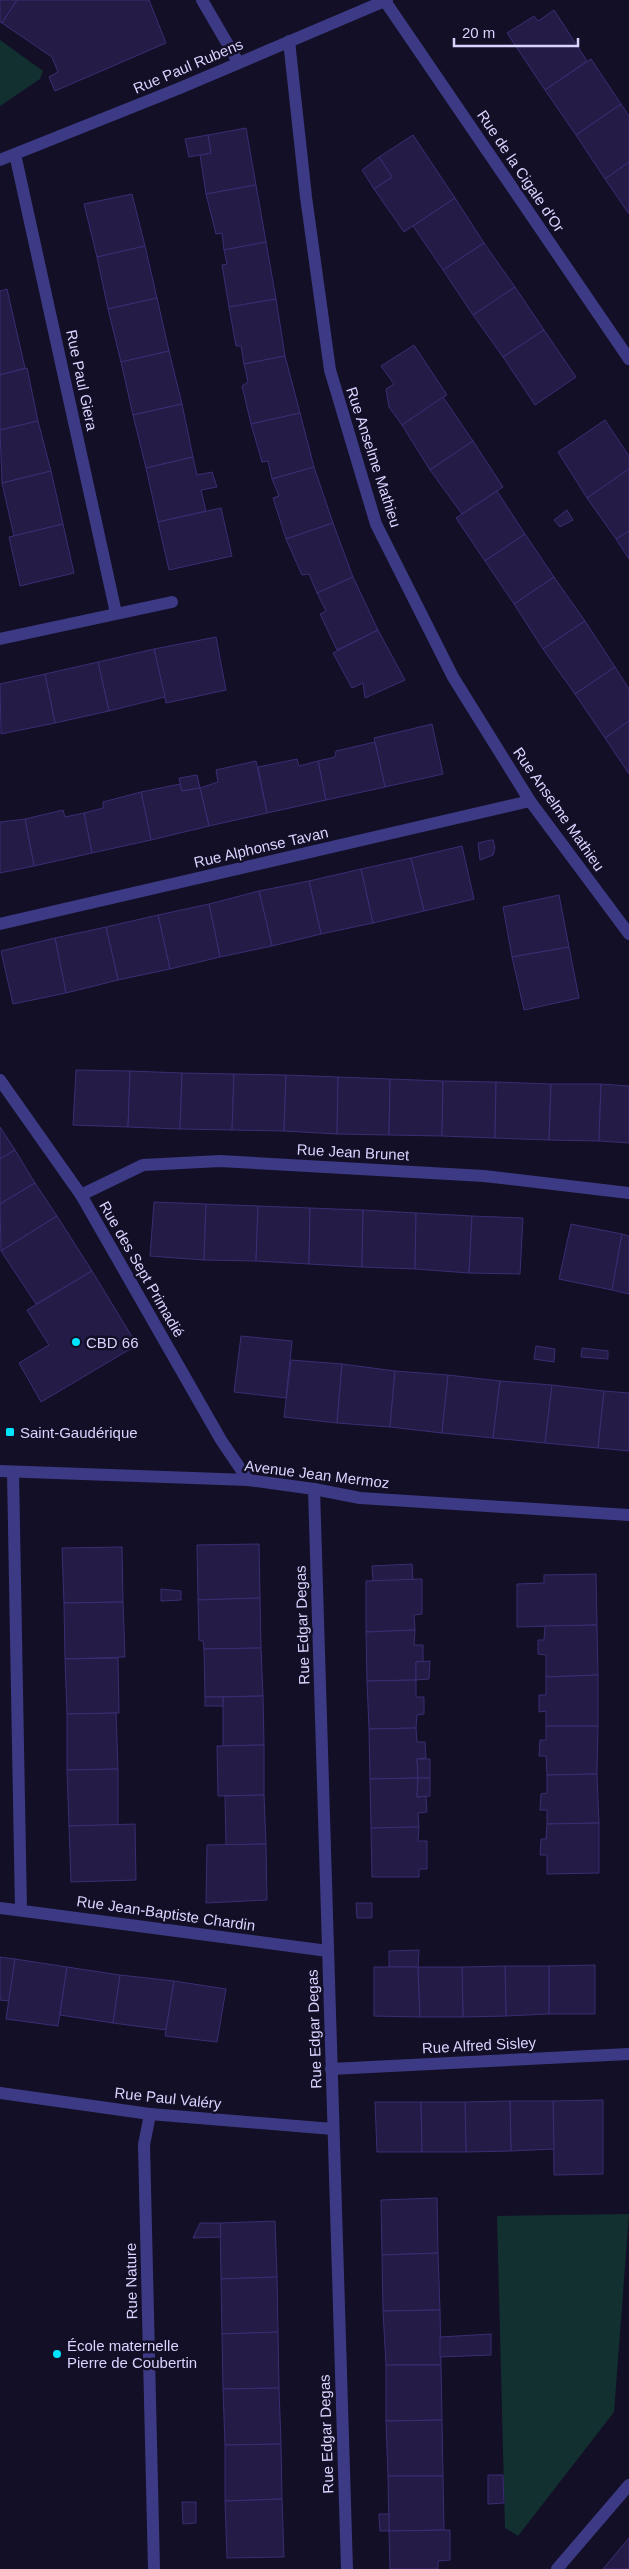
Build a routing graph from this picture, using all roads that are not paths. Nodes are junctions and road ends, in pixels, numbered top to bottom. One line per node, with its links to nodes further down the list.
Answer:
1 (202, 0): 4 (street)
2 (386, 0): 3 (street, Rue Paul Rubens); 7 (street, Rue de la Cigale d'Or)
3 (289, 41): 4 (street, Rue Paul Rubens); 11 (street, Rue Anselme Mathieu)
4 (238, 62): 5 (street, Rue Paul Rubens)
5 (16, 154): 6 (street, Rue Paul Rubens); 9 (street, Rue Paul Giera)
6 (0, 160)
7 (629, 359)
8 (172, 602): 9 (street)
9 (116, 613): 10 (street)
10 (0, 639)
11 (530, 801): 12 (street, Rue Alphonse Tavan); 13 (street, Rue Anselme Mathieu)
12 (0, 924)
13 (629, 934)
14 (0, 1080): 16 (street, Rue des Sept Primadié)
15 (629, 1193): 16 (street, Rue Jean Brunet)
16 (81, 1195): 18 (street, Rue des Sept Primadié)
17 (6, 1472): 18 (street, Avenue Jean Mermoz); 22 (street)
18 (248, 1480): 19 (street, Avenue Jean Mermoz)
19 (314, 1489): 20 (street, Avenue Jean Mermoz); 23 (street, Rue Edgar Degas)
20 (629, 1515)
21 (0, 1908): 22 (street, Rue Jean-Baptiste Chardin)
22 (21, 1910): 23 (street, Rue Jean-Baptiste Chardin)
23 (328, 1951): 25 (street, Rue Edgar Degas)
24 (629, 2054): 25 (street, Rue Alfred Sisley)
25 (331, 2069): 28 (street, Rue Edgar Degas)
26 (0, 2094): 27 (street, Rue Paul Valéry)
27 (150, 2114): 28 (street, Rue Paul Valéry); 30 (street, Rue Nature)
28 (333, 2129): 31 (street, Rue Edgar Degas)
29 (629, 2485): 32 (street)
30 (154, 2569)
31 (346, 2569)
32 (557, 2569)

